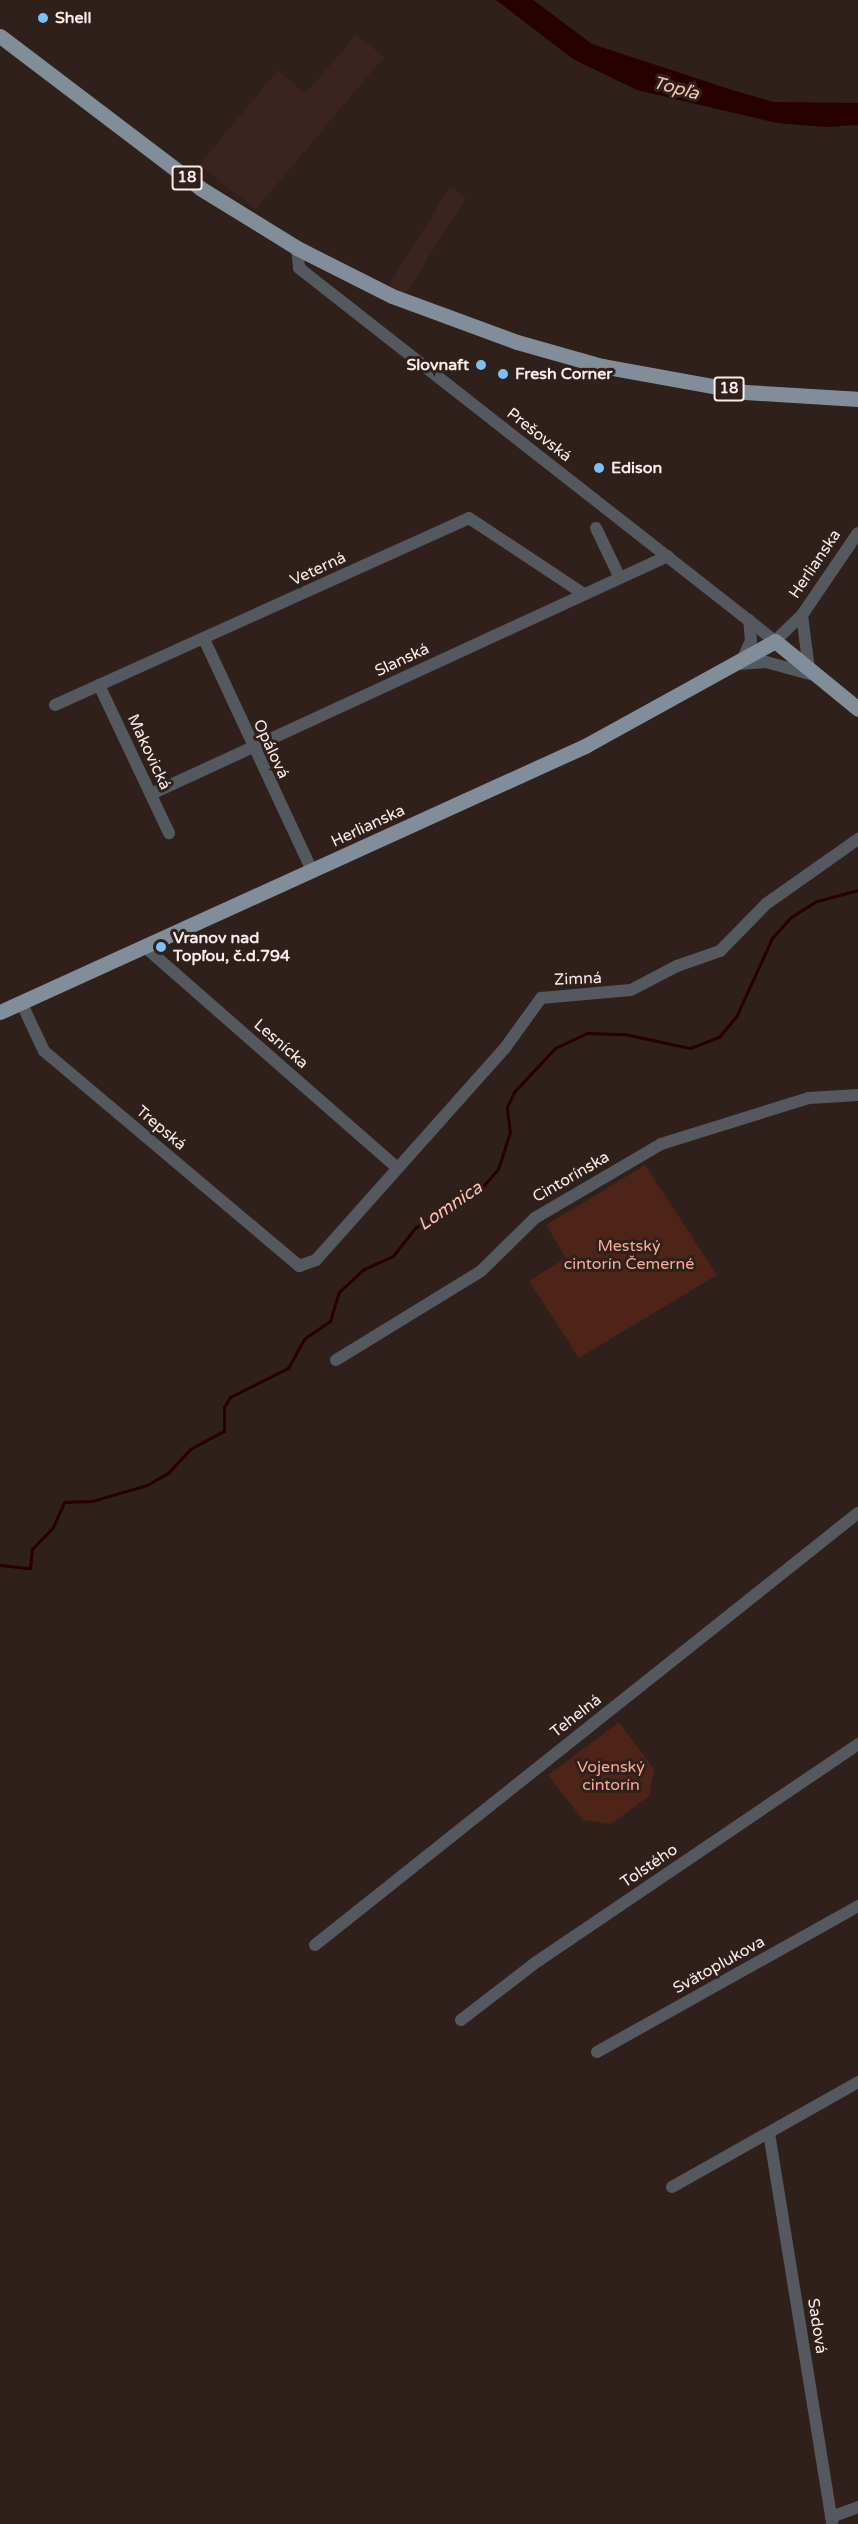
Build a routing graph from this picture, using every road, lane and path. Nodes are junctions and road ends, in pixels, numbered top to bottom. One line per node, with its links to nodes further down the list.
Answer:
1 (0, 36): 2 (main road, 18)
2 (297, 248): 3 (main road, 18); 6 (street, Prešovská)
3 (858, 399)
4 (596, 528): 7 (street)
5 (858, 533): 9 (street, Herlianska)
6 (668, 556): 7 (street, Slanská); 10 (street, Prešovská)
7 (620, 578): 8 (street, Slanská)
8 (584, 594): 11 (street, Veterná); 18 (street, Slanská)
9 (802, 615): 12 (street, Herlianska); 14 (street, Herlianska)
10 (749, 620): 12 (street, Prešovská); 13 (street)
11 (204, 639): 15 (street, Veterná); 18 (street, Opálová)
12 (775, 641): 13 (main road, Herlianska); 14 (main road, Prešovská)
13 (736, 661): 14 (street); 22 (main road, Herlianska)
14 (813, 673): 17 (main road, Prešovská)
15 (99, 685): 16 (street, Veterná); 19 (street, Makovická)
16 (55, 705)
17 (858, 709)
18 (252, 747): 19 (street, Slanská); 22 (street, Opálová)
19 (151, 794): 20 (street, Makovická)
20 (169, 834)
21 (858, 839): 27 (street, Zimná)
22 (312, 871): 23 (main road, Herlianska)
23 (145, 947): 24 (main road, Herlianska); 27 (street, Lesnícka)
24 (21, 1002): 25 (main road, Herlianska); 28 (street, Trepská)
25 (0, 1012)
26 (858, 1095): 29 (street, Cintorínska)
27 (396, 1167): 28 (street, Zimná)
28 (299, 1266)
29 (336, 1360)
30 (858, 1513): 33 (street, Tehelná)
31 (858, 1744): 34 (street, Tolstého)
32 (858, 1906): 35 (street, Svätoplukova)
33 (315, 1945)
34 (461, 2020)
35 (597, 2052)
36 (858, 2082): 37 (street)
37 (770, 2133): 38 (street); 40 (street, Sadová)
38 (672, 2187)
39 (858, 2507): 40 (street)
40 (831, 2520)

